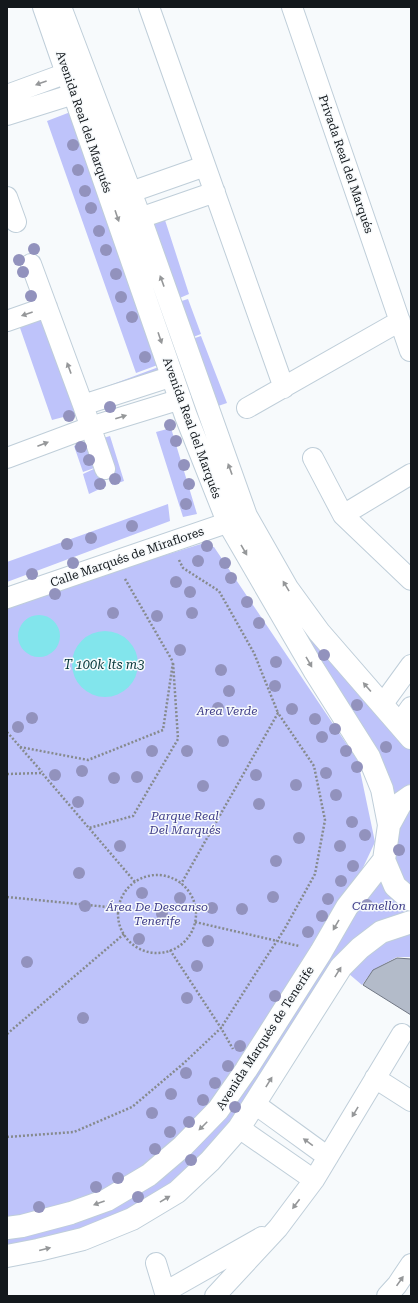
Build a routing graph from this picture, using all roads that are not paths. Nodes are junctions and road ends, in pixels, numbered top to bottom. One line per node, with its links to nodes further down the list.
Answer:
1 (44, 7): 5 (street, Avenida Real del Marqués)
2 (60, 7): 10 (street, Avenida Real del Marqués)
3 (149, 7): 9 (street)
4 (292, 7): 18 (street, Privada Real del Marqués)
5 (67, 73): 6 (street, Avenida Real del Marqués); 7 (street, one-way to 7)
6 (74, 94): 8 (street); 20 (street, Avenida Real del Marqués, one-way to 20)
7 (7, 95)
8 (7, 115)
9 (205, 166): 10 (street); 11 (street)
10 (130, 192): 13 (street, Avenida Real del Marqués)
11 (215, 192): 13 (street); 21 (street)
12 (7, 197): 14 (street)
13 (140, 218): 31 (street, Avenida Real del Marqués, one-way to 13)
14 (16, 222)
15 (31, 264): 16 (street)
16 (47, 307): 17 (street, one-way to 17); 23 (street, one-way to 16)
17 (7, 321)
18 (400, 321): 19 (street, Privada Real del Marqués); 21 (street)
19 (410, 351)
20 (173, 376): 22 (street, Avenida Real del Marqués); 23 (street)
21 (284, 388): 24 (street)
22 (181, 399): 25 (street, one-way to 22); 31 (street, Avenida Real del Marqués)
23 (83, 404): 25 (street)
24 (247, 408)
25 (90, 427): 26 (street, one-way to 25); 28 (street)
26 (7, 458)
27 (313, 458): 30 (street)
28 (105, 469)
29 (411, 474): 30 (street)
30 (342, 515): 32 (street)
31 (237, 519): 33 (street, Calle Marqués de Miraflores); 35 (street, Avenida Real del Marqués, one-way to 31); 38 (street, Avenida Real del Marqués, one-way to 38)
32 (411, 580)
33 (7, 598)
34 (411, 665): 35 (street)
35 (382, 705): 36 (street, Avenida Real del Marqués)
36 (407, 723)
37 (411, 796): 38 (street)
38 (390, 825): 39 (street)
39 (384, 860): 40 (street); 49 (street, Avenida Marqués de Tenerife, one-way to 49)
40 (411, 900)
41 (411, 922): 45 (street, one-way to 41)
42 (402, 1034): 43 (street)
43 (375, 1078): 44 (street); 47 (street, one-way to 47)
44 (411, 1101)
45 (255, 1104): 46 (street); 47 (street, one-way to 45)
46 (239, 1128): 48 (street); 51 (street, one-way to 46)
47 (328, 1156): 48 (street)
48 (314, 1180): 50 (street, one-way to 50)
49 (7, 1228)
50 (278, 1228): 54 (street); 55 (street)
51 (7, 1256)
52 (156, 1263): 54 (street)
53 (411, 1264): 56 (street, one-way to 53)
54 (165, 1294)
55 (215, 1296)
56 (387, 1296)

